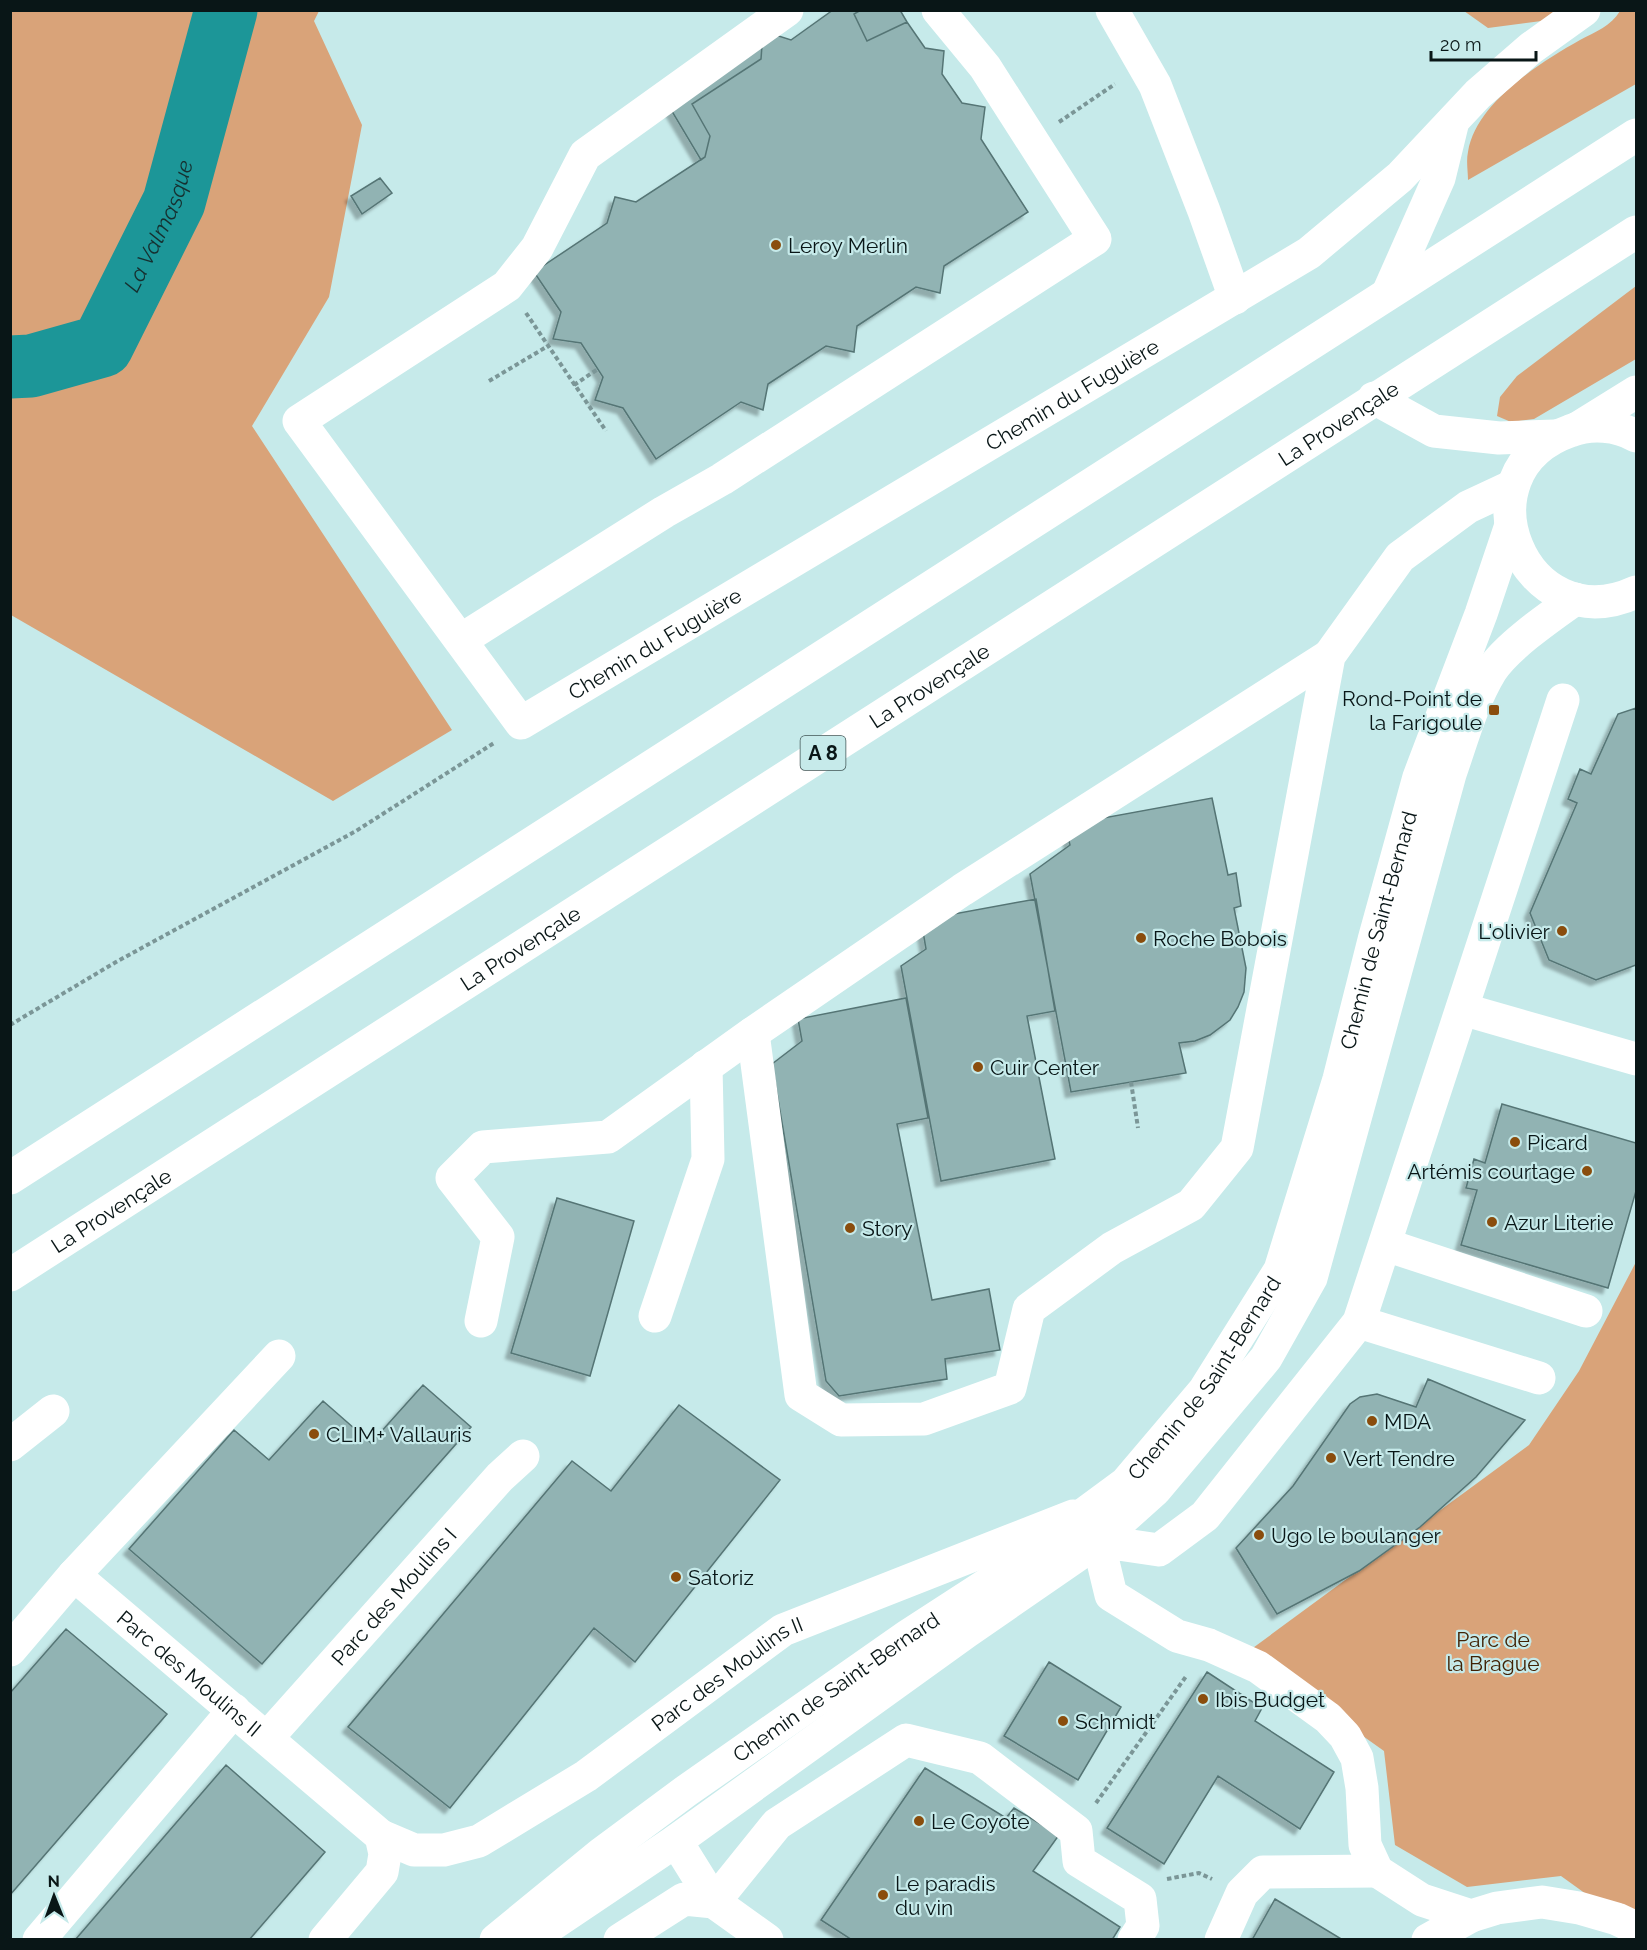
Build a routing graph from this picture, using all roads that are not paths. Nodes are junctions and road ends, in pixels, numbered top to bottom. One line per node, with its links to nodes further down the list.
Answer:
1 (787, 10): 18 (main road)
2 (938, 10): 18 (main road)
3 (1112, 10): 9 (main road)
4 (1584, 10): 5 (main road, Chemin du Fuguière)
5 (1453, 122): 8 (main road); 9 (main road, Chemin du Fuguière)
6 (1636, 135): 8 (main road)
7 (1636, 232): 11 (main road, La Provençale / A 8)
8 (1389, 291): 25 (main road)
9 (1235, 298): 18 (main road, Chemin du Fuguière)
10 (1636, 392): 12 (main road)
11 (1374, 398): 12 (main road); 27 (main road, La Provençale / A 8)
12 (1566, 432): 13 (main road); 14 (main road)
13 (1636, 436)
14 (1513, 486): 15 (main road); 19 (main road)
15 (1510, 528): 17 (main road); 37 (main road, Chemin de Saint-Bernard)
16 (1636, 592): 17 (main road)
17 (1575, 599): 38 (main road, Chemin de Saint-Bernard)
18 (461, 640)
19 (1329, 656): 22 (main road); 22 (main road)
20 (1563, 700): 21 (main road)
21 (1462, 1009): 23 (main road); 26 (main road)
22 (753, 1033): 24 (main road)
23 (1636, 1059)
24 (706, 1066): 29 (main road); 30 (main road)
25 (10, 1178)
26 (1386, 1245): 28 (main road); 31 (main road)
27 (10, 1275)
28 (1586, 1311)
29 (655, 1316)
30 (481, 1321)
31 (1359, 1322): 33 (main road); 38 (main road)
32 (279, 1356): 39 (main road)
33 (1539, 1378)
34 (54, 1411): 35 (main road)
35 (10, 1445)
36 (523, 1456): 42 (main road, Parc des Moulins I)
37 (1091, 1508): 43 (main road, Chemin de Saint-Bernard); 44 (main road, Parc des Moulins II)
38 (1098, 1541): 45 (main road, Chemin de Saint-Bernard); 46 (main road)
39 (74, 1575): 40 (main road); 41 (main road, Parc des Moulins II)
40 (10, 1650)
41 (234, 1710): 42 (main road, Parc des Moulins II); 51 (main road)
42 (267, 1738): 44 (main road, Parc des Moulins II)
43 (686, 1791): 45 (main road); 52 (main road, Chemin de Saint-Bernard)
44 (381, 1836): 50 (main road)
45 (676, 1841): 47 (main road); 53 (main road, Chemin de Saint-Bernard)
46 (1377, 1871): 48 (main road); 57 (main road)
47 (714, 1902): 54 (main road); 55 (main road); 56 (main road)
48 (1471, 1916): 49 (main road); 58 (main road)
49 (1636, 1928)
50 (342, 1934)
51 (39, 1940)
52 (496, 1940)
53 (529, 1940)
54 (621, 1940)
55 (767, 1940)
56 (1134, 1940)
57 (1221, 1940)
58 (1428, 1940)

